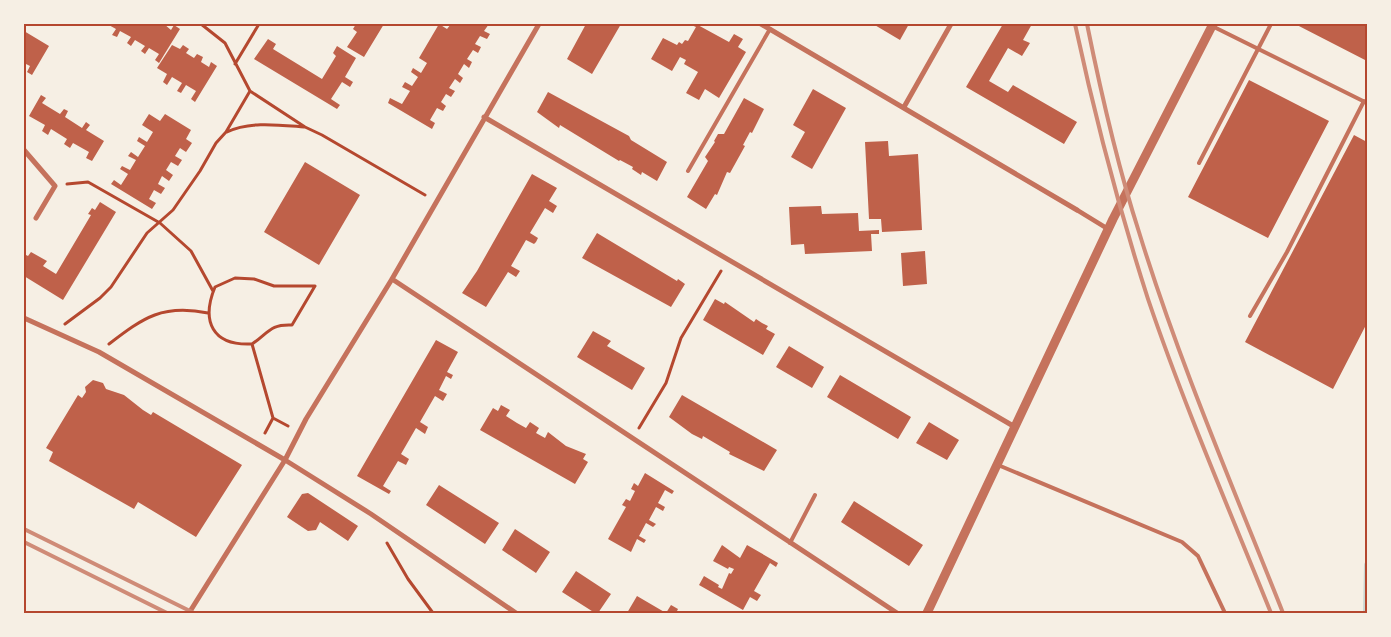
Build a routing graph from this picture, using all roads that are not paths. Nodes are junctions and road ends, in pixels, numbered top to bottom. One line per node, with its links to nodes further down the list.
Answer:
1 (538, 24): 10 (street)
2 (761, 24): 6 (street)
3 (951, 24): 9 (street)
4 (1270, 24): 7 (lane)
5 (1212, 25): 7 (lane); 16 (street)
6 (770, 29): 9 (street); 13 (lane)
7 (1258, 49): 8 (lane); 12 (lane)
8 (1366, 102): 18 (lane)
9 (904, 107): 14 (street)
10 (484, 117): 17 (street); 20 (street)
11 (24, 150): 15 (street)
12 (1199, 163)
13 (688, 171)
14 (1076, 210): 16 (street)
15 (36, 218)
16 (1108, 229): 20 (street)
17 (392, 279): 21 (street); 24 (street)
18 (1250, 316)
19 (24, 318): 21 (street)
20 (1015, 428): 22 (street)
21 (285, 460): 25 (street); 26 (street)
22 (998, 465): 28 (street); 29 (lane)
23 (815, 495): 24 (lane)
24 (790, 543): 27 (street)
25 (189, 613)
26 (514, 613)
27 (897, 613)
28 (927, 613)
29 (1225, 613)

